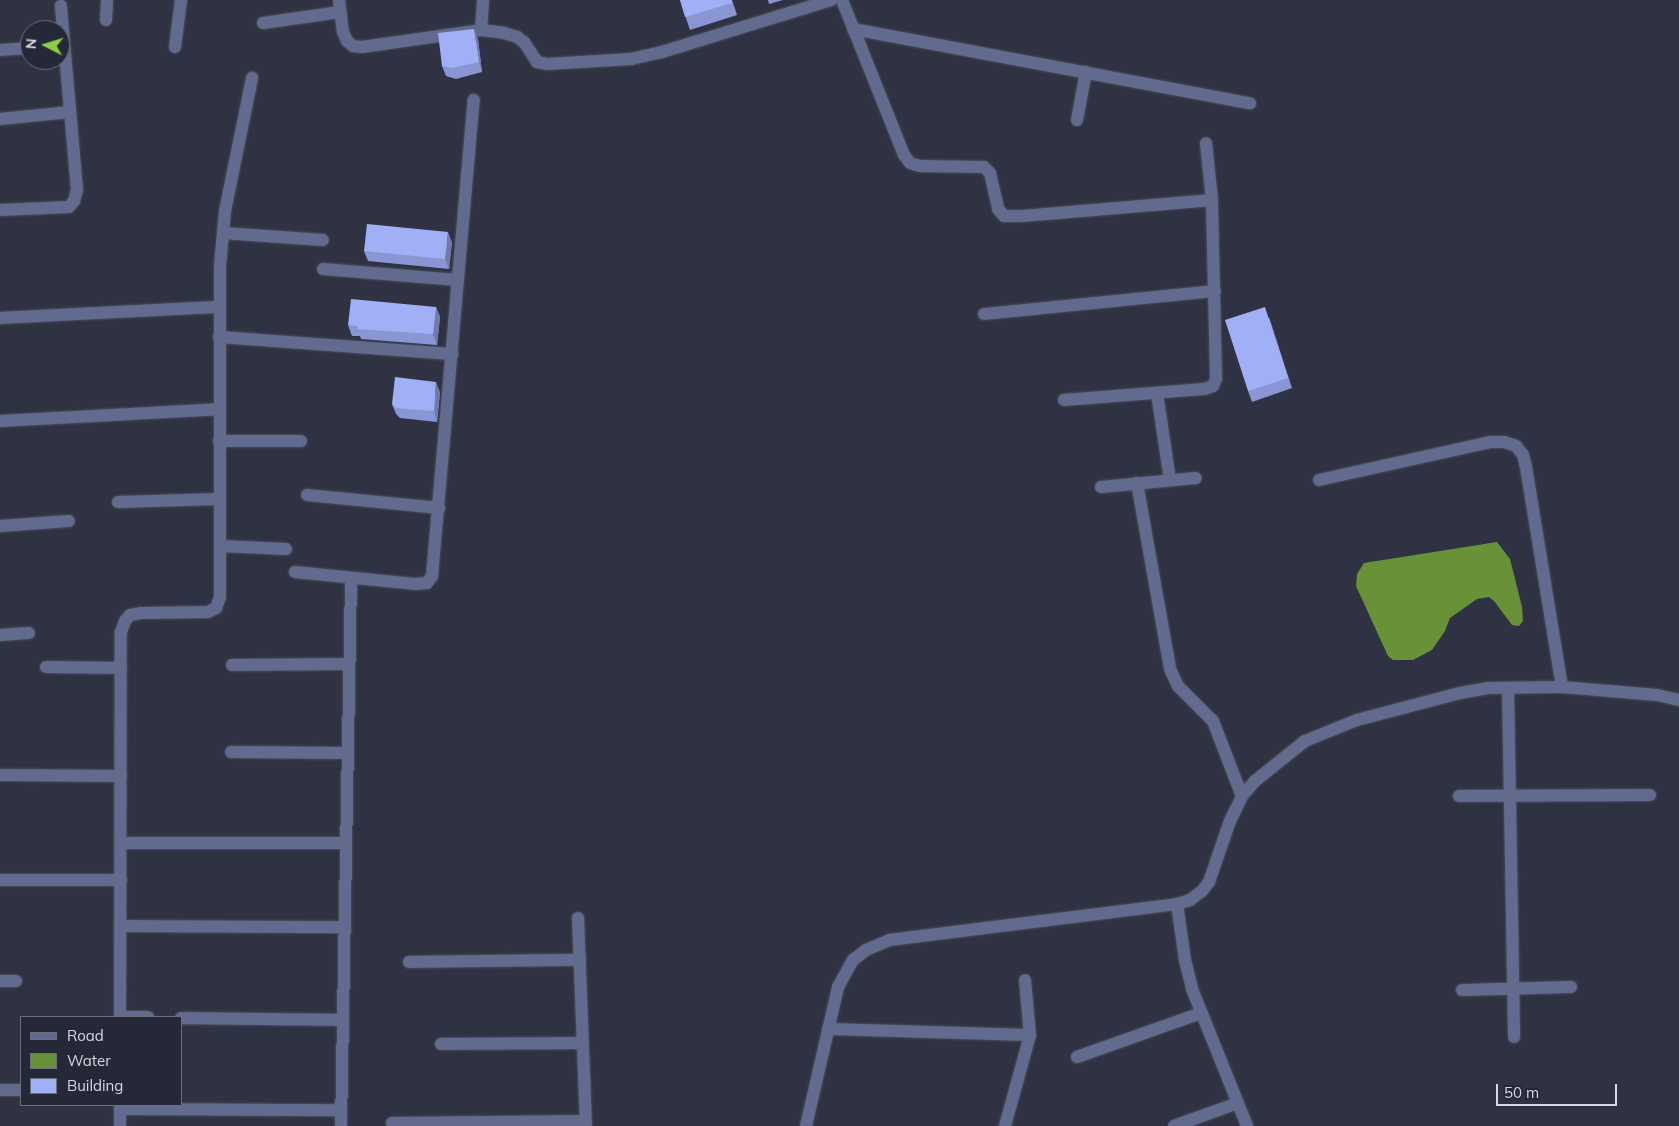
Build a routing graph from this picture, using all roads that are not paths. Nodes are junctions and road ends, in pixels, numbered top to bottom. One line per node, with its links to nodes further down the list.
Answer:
1 (107, 0): 9 (street)
2 (181, 0): 13 (street)
3 (483, 0): 12 (street)
4 (831, 0): 12 (street)
5 (842, 0): 11 (street)
6 (61, 6): 8 (street)
7 (340, 6): 10 (street); 12 (street)
8 (61, 20)
9 (106, 20)
10 (263, 23)
11 (853, 29): 17 (street); 25 (street)
12 (481, 30)
13 (175, 47)
14 (20, 49): 15 (street)
15 (0, 50)
16 (65, 70): 21 (street)
17 (1086, 72): 20 (street); 23 (street)
18 (252, 78): 27 (street)
19 (474, 100): 30 (street)
20 (1250, 103)
21 (70, 112): 22 (street); 26 (street)
22 (0, 119)
23 (1077, 120)
24 (1206, 143): 25 (street)
25 (1212, 200): 31 (street)
26 (0, 210)
27 (223, 233): 28 (street); 32 (street)
28 (323, 240)
29 (323, 269): 30 (street)
30 (458, 280): 36 (street)
31 (1215, 291): 33 (street); 37 (street)
32 (219, 307): 34 (street); 35 (street)
33 (984, 314)
34 (0, 318)
35 (219, 337): 36 (street); 39 (street)
36 (452, 354): 51 (street)
37 (1157, 392): 38 (street); 44 (street)
38 (1064, 400)
39 (219, 409): 40 (street); 41 (street)
40 (0, 421)
41 (219, 441): 42 (street); 49 (street)
42 (301, 441)
43 (1196, 478): 44 (street)
44 (1170, 480): 46 (street)
45 (1319, 480): 64 (street)
46 (1137, 484): 47 (street); 72 (street)
47 (1101, 487)
48 (307, 495): 51 (street)
49 (220, 499): 50 (street); 54 (street)
50 (118, 502)
51 (439, 508): 57 (street)
52 (69, 521): 53 (street)
53 (0, 526)
54 (220, 546): 55 (street); 63 (street)
55 (286, 549)
56 (295, 572): 57 (street)
57 (351, 578): 60 (street)
58 (29, 633): 59 (street)
59 (0, 636)
60 (349, 664): 61 (street); 68 (street)
61 (232, 665)
62 (46, 667): 63 (street)
63 (121, 668): 70 (street)
64 (1562, 687): 65 (street); 66 (street)
65 (1508, 688): 72 (street); 74 (street)
66 (1679, 700)
67 (232, 752): 68 (street)
68 (346, 753): 76 (street)
69 (0, 776): 70 (street)
70 (121, 776): 75 (street)
71 (1650, 795): 74 (street)
72 (1242, 796): 79 (street)
73 (1458, 796): 74 (street)
74 (1510, 796): 89 (street)
75 (121, 843): 76 (street); 78 (street)
76 (346, 843): 82 (street)
77 (0, 880): 78 (street)
78 (121, 880): 81 (street)
79 (1176, 904): 91 (street); 95 (street)
80 (578, 918): 83 (street)
81 (120, 926): 82 (street); 92 (street)
82 (344, 927): 94 (street)
83 (580, 960): 84 (street); 98 (street)
84 (409, 962)
85 (1026, 980): 96 (street)
86 (0, 981): 87 (street)
87 (16, 981)
88 (1571, 987): 89 (street)
89 (1513, 988): 90 (street); 97 (street)
90 (1462, 990)
91 (1201, 1013): 100 (street); 103 (street)
92 (120, 1016)
93 (182, 1018): 94 (street)
94 (342, 1020): 105 (street)
95 (828, 1029): 96 (street); 110 (street)
96 (1030, 1035): 111 (street)
97 (1514, 1036)
98 (582, 1043): 99 (street); 107 (street)
99 (441, 1044)
100 (1077, 1057)
101 (0, 1090): 102 (street)
102 (20, 1090)
103 (1238, 1103): 112 (street); 113 (street)
104 (120, 1107): 105 (street); 108 (street)
105 (341, 1110): 109 (street)
106 (392, 1124): 107 (street)
107 (585, 1124)
108 (120, 1126)
109 (340, 1126)
110 (806, 1126)
111 (1005, 1126)
112 (1174, 1126)
113 (1247, 1126)

